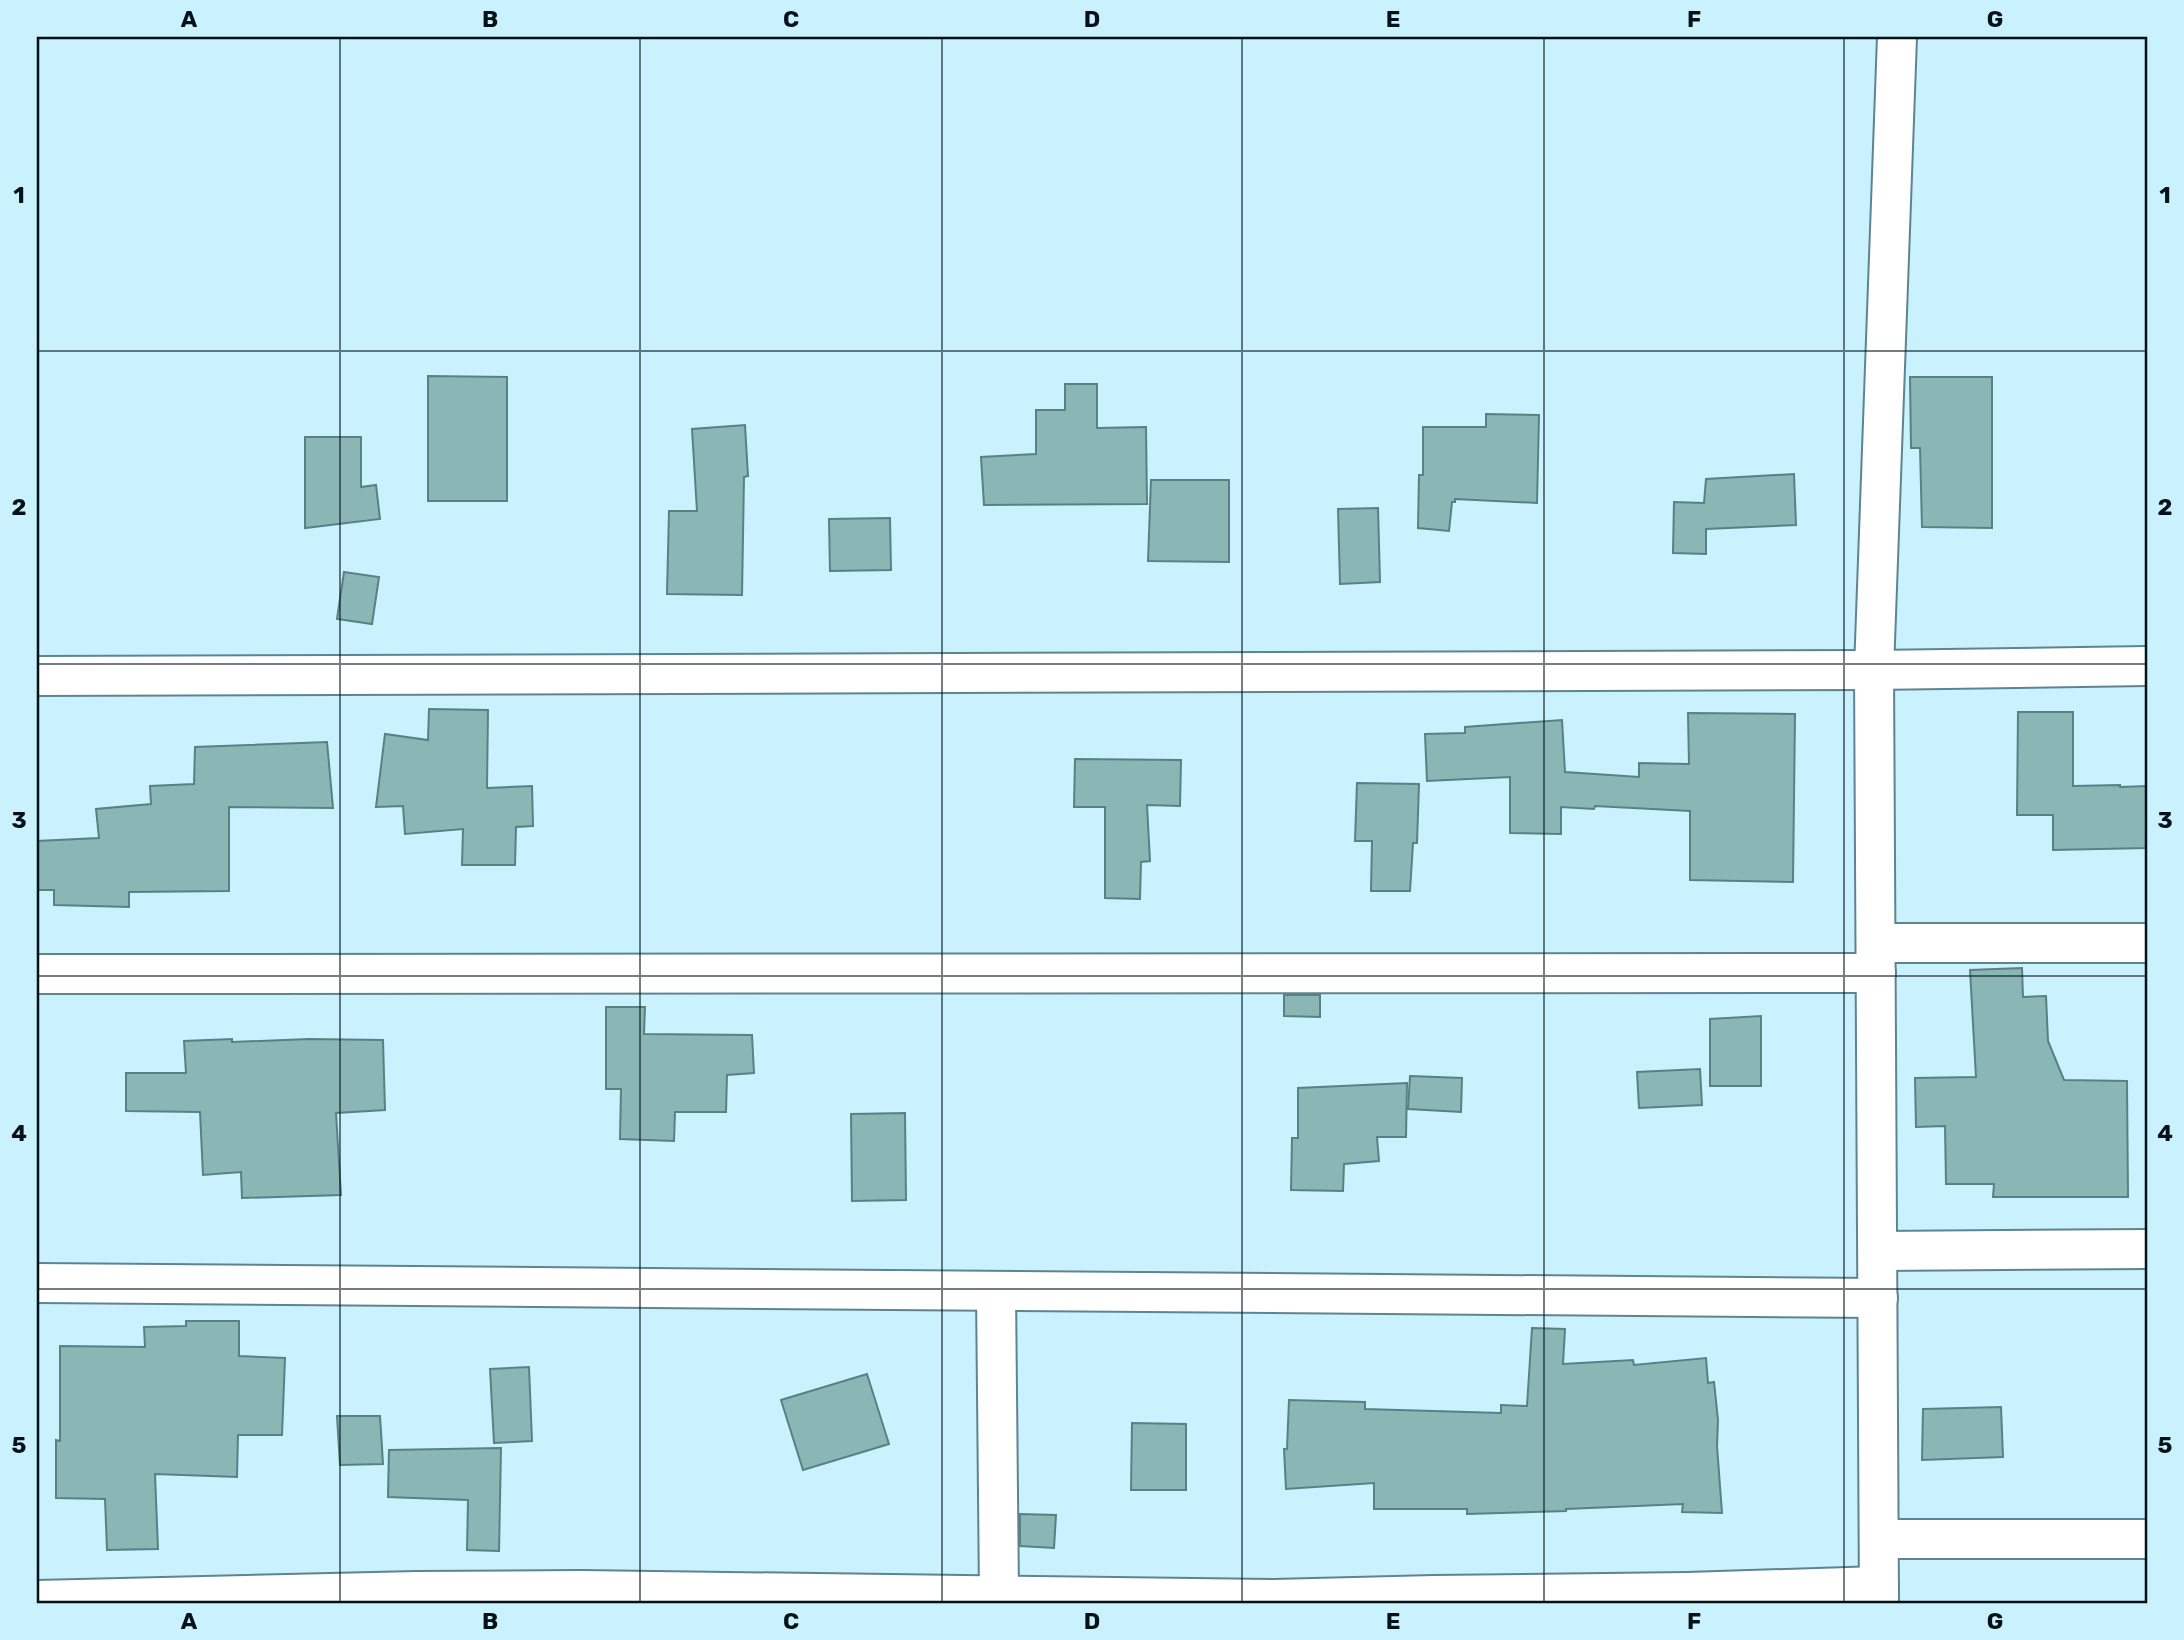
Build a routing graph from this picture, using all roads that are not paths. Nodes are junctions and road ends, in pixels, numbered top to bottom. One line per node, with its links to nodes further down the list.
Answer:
1 (1897, 37): 3 (street)
2 (2147, 666): 3 (street)
3 (1874, 670): 4 (street); 6 (street)
4 (37, 676)
5 (2147, 943): 6 (street)
6 (1876, 958): 7 (street); 9 (street)
7 (37, 974)
8 (2147, 1249): 9 (street)
9 (1878, 1251): 12 (street)
10 (37, 1283): 11 (street)
11 (996, 1291): 12 (street); 15 (street)
12 (1878, 1298): 13 (street)
13 (1879, 1539): 14 (street); 16 (street)
14 (2147, 1539)
15 (999, 1595): 17 (street); 19 (street)
16 (1879, 1595): 19 (street)
17 (417, 1597): 18 (street)
18 (37, 1600)
19 (1274, 1601)

